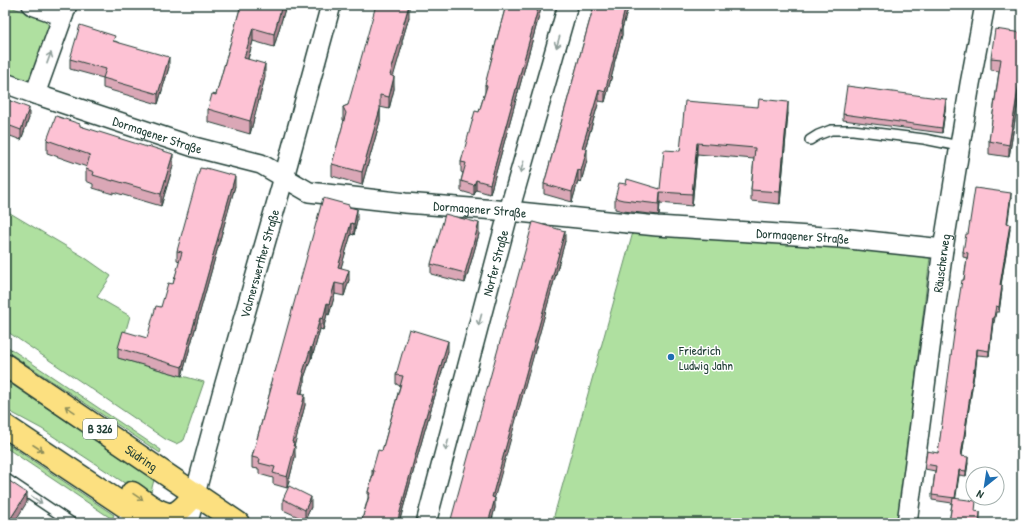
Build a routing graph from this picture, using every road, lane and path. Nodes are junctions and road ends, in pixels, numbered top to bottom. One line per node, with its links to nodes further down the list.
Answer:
1 (32, 5): 5 (street)
2 (331, 5): 10 (street, Volmerswerther Straße)
3 (568, 5): 11 (street, Norfer Straße, one-way to 11)
4 (985, 5): 9 (street, Räuscherweg)
5 (65, 11): 7 (street, one-way to 5)
6 (5, 83): 7 (street, Dormagener Straße)
7 (35, 94): 10 (street, Dormagener Straße)
8 (810, 140): 9 (lane)
9 (959, 146): 12 (street, Räuscherweg)
10 (284, 177): 11 (street, Dormagener Straße); 17 (street, Volmerswerther Straße)
11 (509, 211): 12 (street, Dormagener Straße); 23 (street, Norfer Straße, one-way to 23)
12 (942, 249): 24 (street, Räuscherweg)
13 (5, 365): 17 (main road, Südring / B 326, one-way to 13)
14 (5, 426): 16 (main road, one-way to 16)
15 (5, 478): 19 (lane, one-way to 19)
16 (89, 482): 17 (main road, one-way to 17); 18 (main road)
17 (195, 494): 21 (street, Volmerswerther Straße); 22 (main road, Südring / B 326)
18 (125, 516): 20 (main road)
19 (72, 523)
20 (150, 523)
21 (188, 523)
22 (238, 523)
23 (426, 523)
24 (907, 523)

